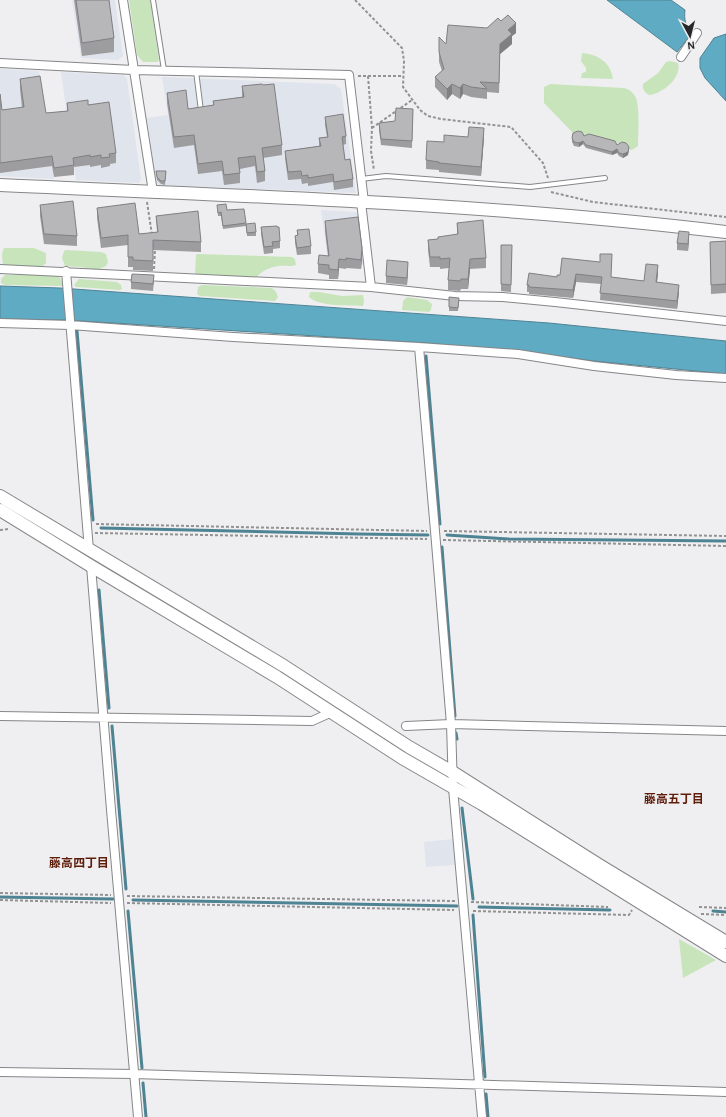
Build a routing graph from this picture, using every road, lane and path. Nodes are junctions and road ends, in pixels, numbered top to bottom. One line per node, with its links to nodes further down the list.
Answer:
1 (123, 0): 7 (street)
2 (153, 0): 8 (lane)
3 (355, 0): 12 (path)
4 (696, 33): 5 (street)
5 (681, 57)
6 (0, 63): 7 (street)
7 (133, 70): 8 (street); 21 (street)
8 (164, 70): 9 (street)
9 (196, 71): 10 (street); 14 (lane)
10 (349, 75): 11 (path); 18 (street)
11 (368, 76): 12 (path); 15 (path)
12 (403, 76): 13 (path)
13 (412, 100): 15 (path); 19 (path)
14 (202, 114)
15 (372, 128): 16 (path)
16 (376, 177): 18 (lane); 19 (lane)
17 (605, 178): 19 (lane)
18 (361, 179): 22 (street)
19 (549, 184): 23 (path)
20 (0, 186): 21 (street)
21 (149, 192): 22 (street); 25 (path)
22 (363, 202): 24 (street); 30 (street)
23 (726, 217)
24 (726, 232)
25 (153, 236)
26 (154, 244): 29 (path)
27 (0, 269): 28 (street)
28 (66, 271): 29 (street); 33 (street)
29 (154, 276): 30 (street)
30 (371, 287): 31 (street)
31 (726, 321)
32 (0, 323): 33 (street)
33 (70, 325): 34 (street); 38 (street)
34 (419, 346): 35 (street); 39 (street)
35 (726, 378)
36 (0, 496): 44 (street)
37 (0, 510): 45 (street)
38 (87, 524): 39 (path); 40 (street)
39 (436, 531): 41 (path); 42 (street)
40 (87, 533): 42 (path); 44 (street)
41 (726, 536)
42 (436, 540): 43 (path); 49 (street)
43 (726, 546)
44 (89, 550): 52 (street)
45 (91, 566): 46 (street); 48 (street)
46 (332, 712): 48 (street); 53 (street)
47 (0, 716): 48 (street)
48 (103, 718): 55 (street)
49 (451, 724): 50 (street); 51 (street); 52 (street)
50 (406, 726)
51 (726, 731)
52 (454, 773): 53 (street); 65 (street)
53 (453, 788): 57 (street); 58 (street)
54 (0, 893): 55 (path)
55 (120, 899): 56 (path); 57 (path); 62 (path); 68 (street)
56 (0, 900)
57 (463, 901): 59 (path); 62 (street)
58 (638, 901): 62 (path); 66 (street)
59 (608, 907)
60 (699, 907): 61 (path)
61 (726, 908)
62 (464, 910): 69 (street)
63 (701, 914): 64 (path)
64 (726, 915)
65 (726, 942)
66 (726, 956)
67 (0, 1072): 68 (street)
68 (134, 1074): 69 (street); 71 (street)
69 (479, 1084): 70 (street); 72 (street)
70 (726, 1092)
71 (138, 1117)
72 (482, 1117)

